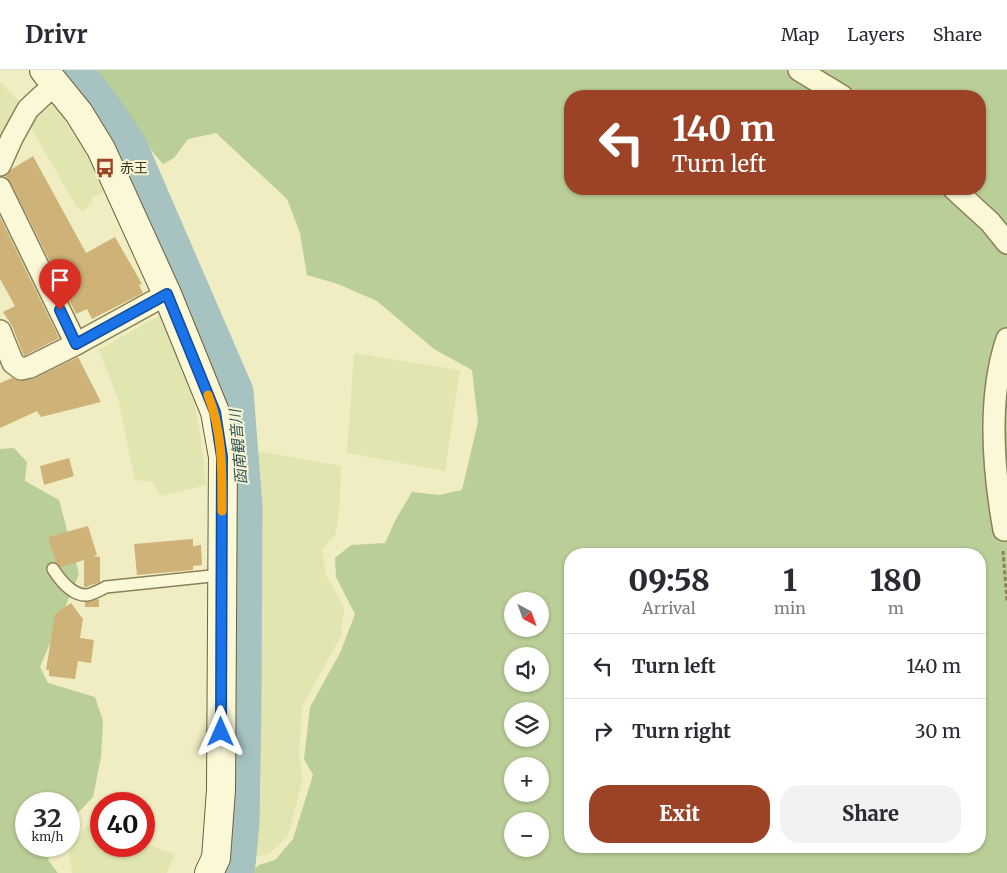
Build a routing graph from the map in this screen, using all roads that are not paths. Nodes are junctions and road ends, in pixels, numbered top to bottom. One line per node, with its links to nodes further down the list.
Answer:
1 (799, 70): 3 (street)
2 (50, 77): 4 (street); 8 (street)
3 (832, 90)
4 (0, 166)
5 (0, 188): 11 (street)
6 (961, 195): 7 (street)
7 (1007, 244)
8 (167, 294): 11 (street); 14 (street)
9 (0, 331): 11 (street)
10 (1007, 339): 12 (street)
11 (76, 344)
12 (1004, 530)
13 (53, 569): 14 (lane)
14 (221, 575): 15 (street)
15 (218, 868)

